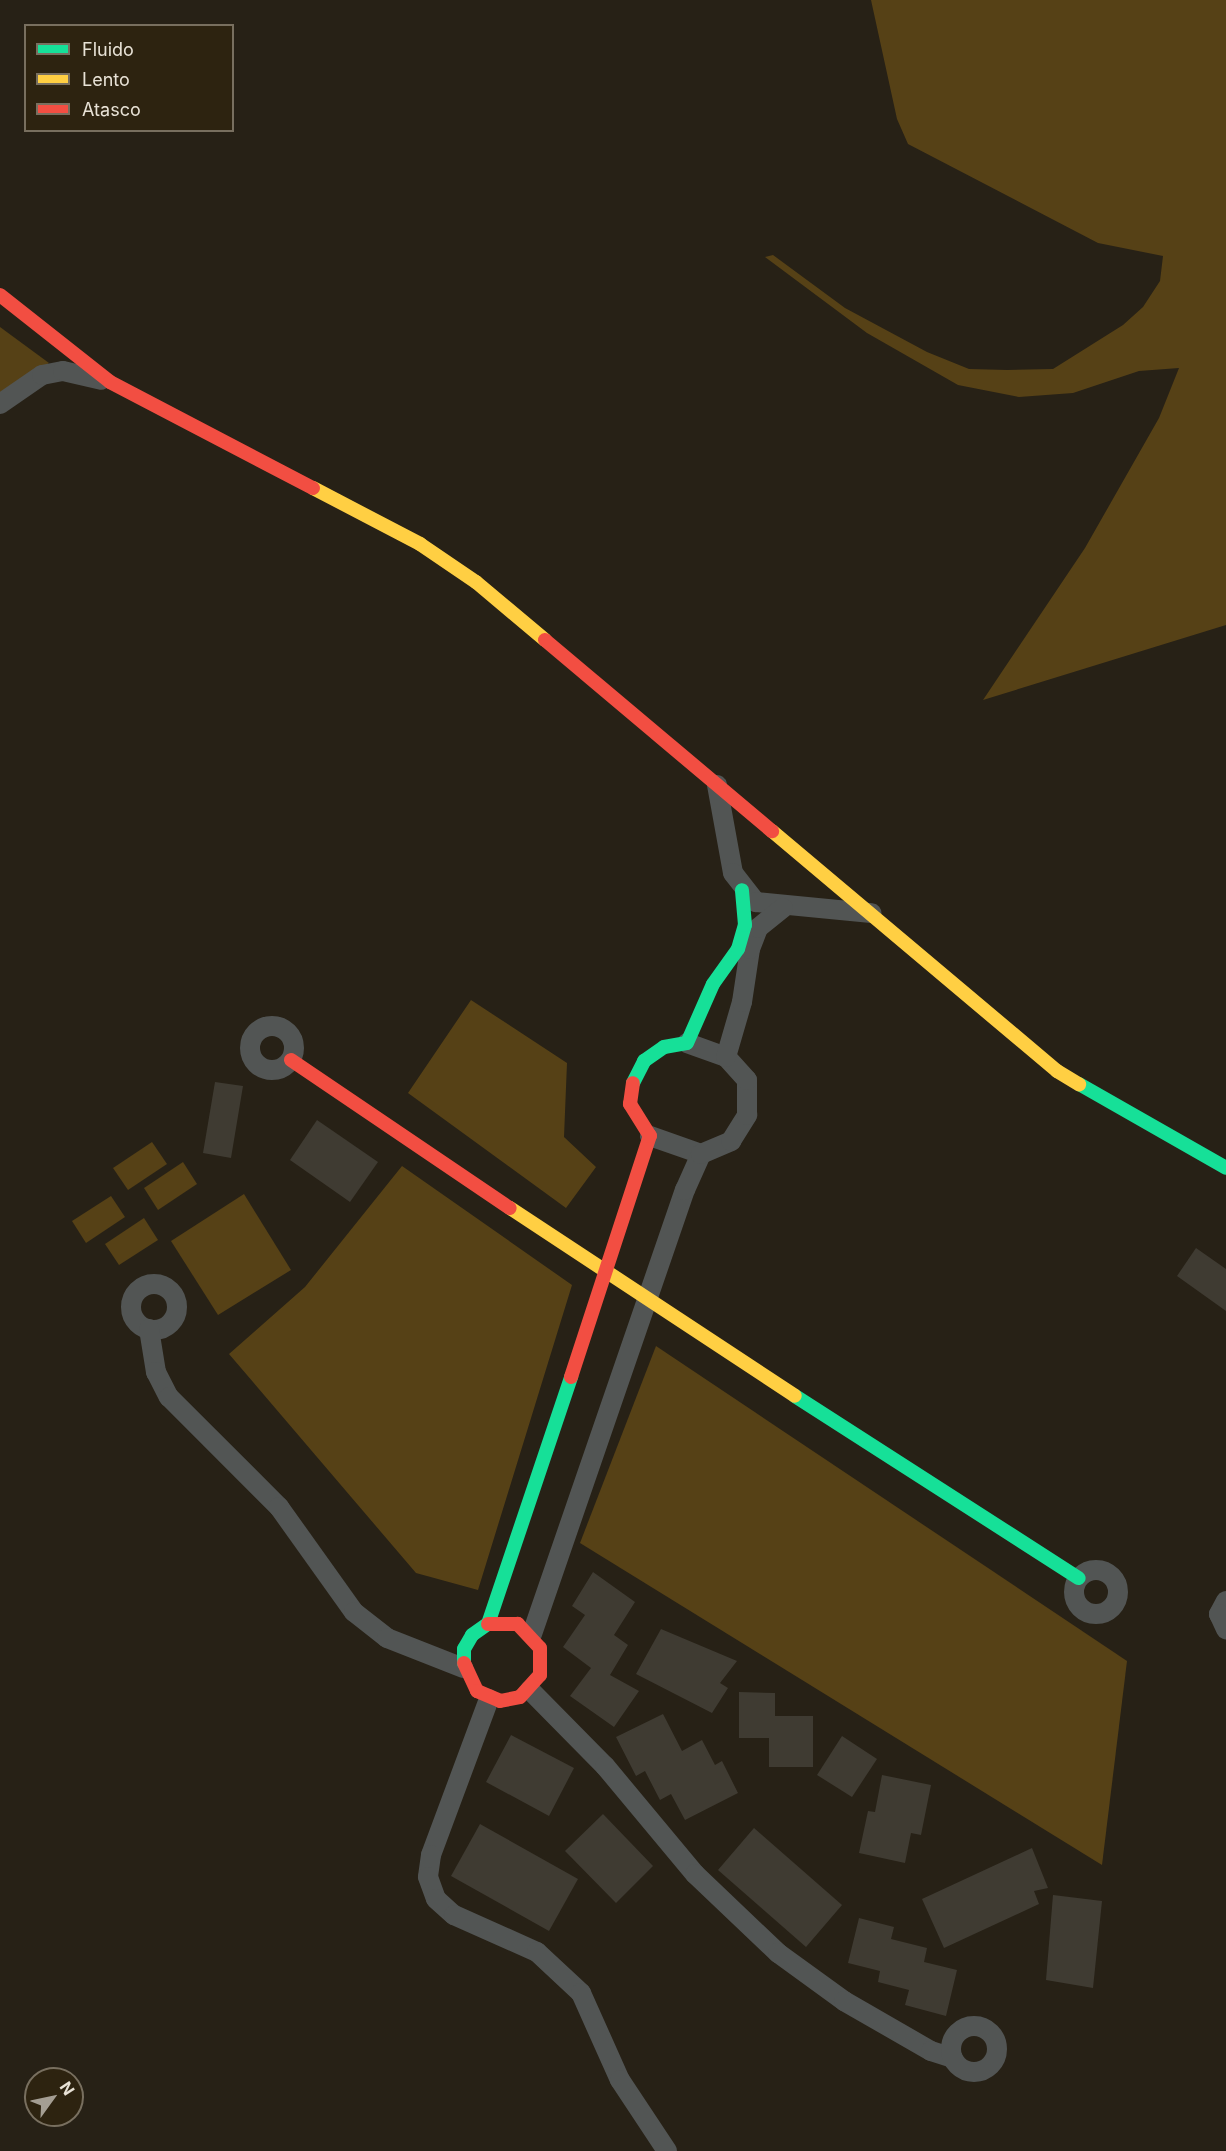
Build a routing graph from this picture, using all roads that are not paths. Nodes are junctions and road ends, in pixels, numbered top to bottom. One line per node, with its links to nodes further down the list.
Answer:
1 (0, 295): 2 (street)
2 (110, 382): 3 (street); 4 (street)
3 (0, 404)
4 (717, 785): 5 (street); 6 (street)
5 (750, 812): 6 (street); 7 (street)
6 (729, 848): 8 (street)
7 (828, 876): 9 (street); 10 (street)
8 (742, 890): 9 (street); 11 (street)
9 (790, 907): 10 (street); 12 (street)
10 (873, 914): 16 (street)
11 (687, 1044): 12 (street); 14 (street)
12 (726, 1057): 15 (street)
13 (291, 1060): 17 (street)
14 (650, 1136): 15 (street); 17 (street)
15 (701, 1154): 18 (street)
16 (1226, 1168)
17 (604, 1273): 18 (street); 22 (street)
18 (647, 1301): 20 (street); 24 (street)
19 (149, 1329): 25 (street)
20 (1079, 1578)
21 (1226, 1601): 23 (street)
22 (488, 1624): 24 (street); 25 (street)
23 (1226, 1629)
24 (532, 1634): 26 (street)
25 (463, 1668): 27 (street)
26 (530, 1690): 27 (street); 28 (street)
27 (489, 1699): 29 (street)
28 (953, 2058)
29 (667, 2151)

